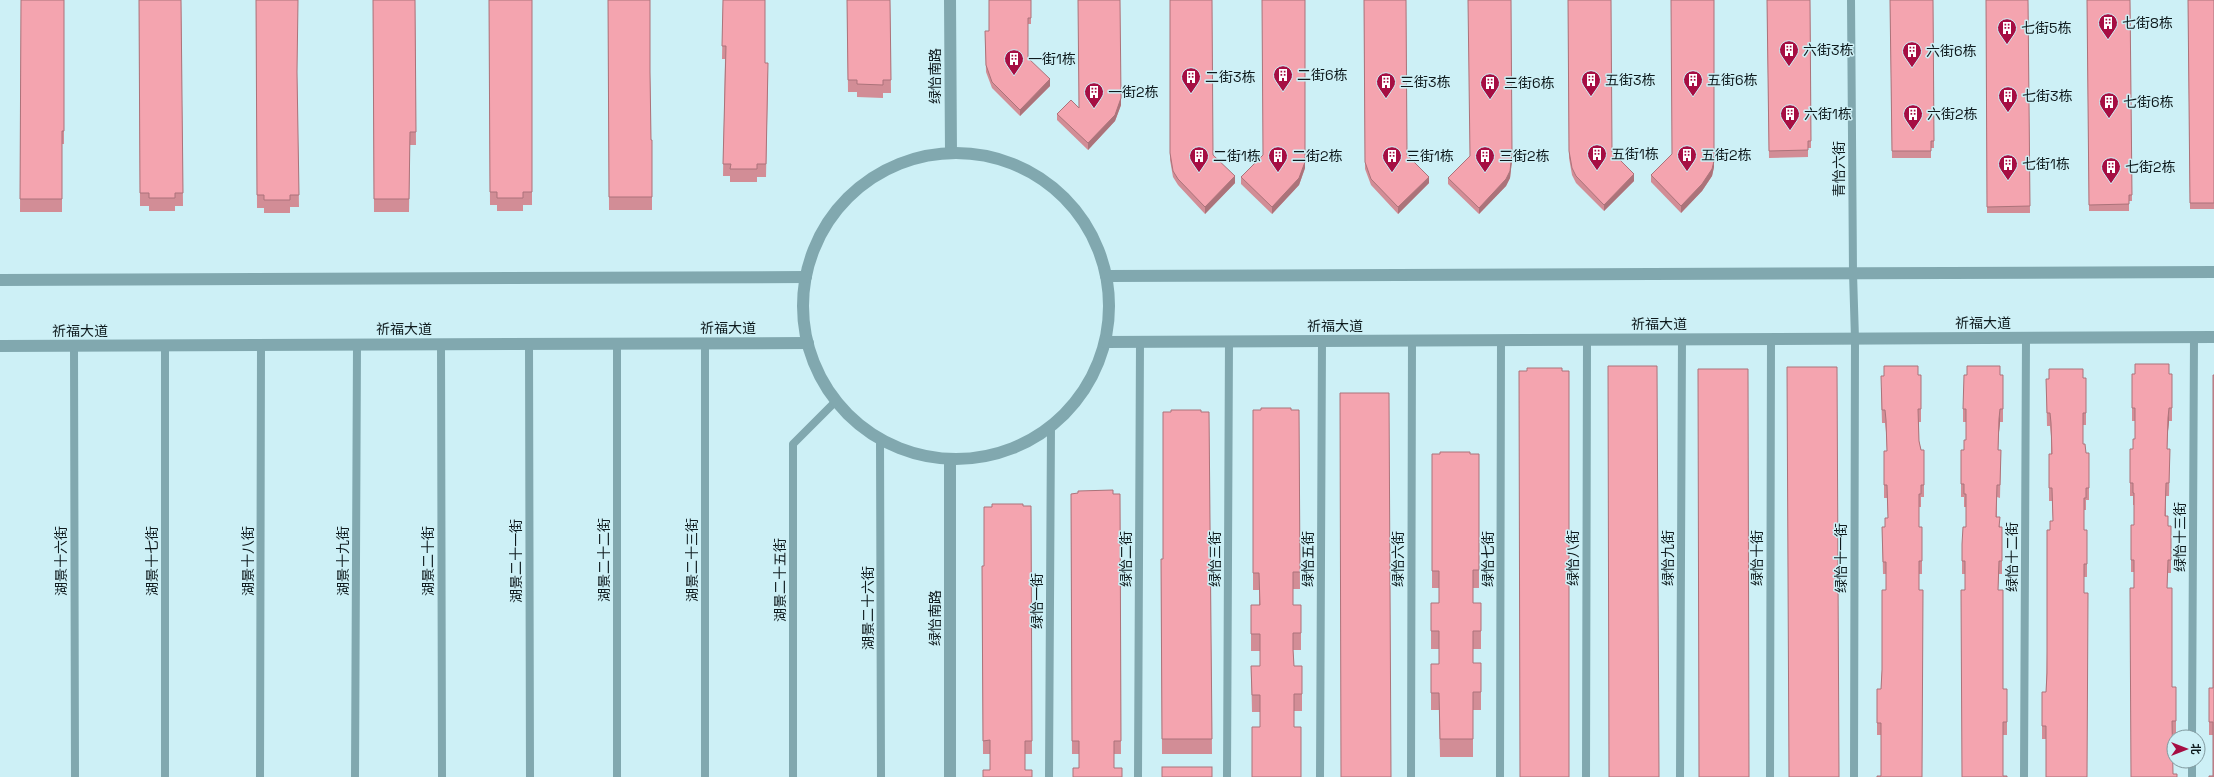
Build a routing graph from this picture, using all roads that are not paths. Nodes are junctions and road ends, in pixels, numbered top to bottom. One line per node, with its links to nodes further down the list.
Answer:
1 (950, 0): 3 (street, 绿怡南路)
2 (1852, 0): 5 (lane, 青怡六街)
3 (951, 153): 6 (street); 7 (street)
4 (2214, 272): 5 (street)
5 (1853, 273): 6 (street); 14 (lane, 青怡六街)
6 (1106, 276): 20 (street)
7 (806, 277): 8 (street); 23 (street)
8 (0, 280)
9 (2194, 337): 10 (street, 祈福大道); 11 (street, 祈福大道); 36 (lane, 绿怡十三街)
10 (2214, 337)
11 (2026, 338): 14 (street, 祈福大道); 58 (lane, 绿怡十二街)
12 (1682, 339): 13 (street, 祈福大道); 17 (street, 祈福大道); 55 (lane, 绿怡九街)
13 (1771, 339): 14 (street, 祈福大道); 56 (lane, 绿怡十街)
14 (1855, 339): 57 (lane, 绿怡十一街)
15 (1412, 340): 16 (street, 祈福大道); 19 (street, 祈福大道); 52 (lane, 绿怡六街)
16 (1501, 340): 17 (street, 祈福大道); 53 (lane, 绿怡七街)
17 (1587, 340): 54 (lane, 绿怡八街)
18 (1229, 341): 19 (street, 祈福大道); 21 (street, 祈福大道); 50 (lane, 绿怡三街)
19 (1322, 341): 51 (lane, 绿怡五街)
20 (1105, 342): 21 (street, 祈福大道); 33 (street)
21 (1140, 342): 49 (lane, 绿怡二街)
22 (705, 343): 23 (street, 祈福大道); 26 (street, 祈福大道); 44 (lane, 湖景二十三街)
23 (808, 343): 32 (street)
24 (441, 344): 25 (street, 祈福大道); 29 (street, 祈福大道); 41 (lane, 湖景二十街)
25 (529, 344): 26 (street, 祈福大道); 42 (lane, 湖景二十一街)
26 (617, 344): 43 (lane, 湖景二十二街)
27 (165, 345): 28 (street, 祈福大道); 31 (street, 祈福大道); 38 (lane, 湖景十七街)
28 (261, 345): 29 (street, 祈福大道); 39 (lane, 湖景十八街)
29 (357, 345): 40 (lane, 湖景十九街)
30 (0, 346): 31 (street, 祈福大道)
31 (74, 346): 37 (lane, 湖景十六街)
32 (836, 401): 34 (street); 45 (lane, 湖景二十五街)
33 (1051, 426): 35 (street); 48 (lane, 绿怡一街)
34 (880, 440): 35 (street); 46 (lane, 湖景二十六街)
35 (950, 460): 47 (street, 绿怡南路)
36 (2192, 729)
37 (74, 777)
38 (166, 777)
39 (260, 777)
40 (355, 777)
41 (442, 777)
42 (530, 777)
43 (617, 777)
44 (705, 777)
45 (793, 777)
46 (881, 777)
47 (950, 777)
48 (1049, 777)
49 (1138, 777)
50 (1227, 777)
51 (1320, 777)
52 (1411, 777)
53 (1500, 777)
54 (1586, 777)
55 (1680, 777)
56 (1770, 777)
57 (1854, 777)
58 (2024, 777)

